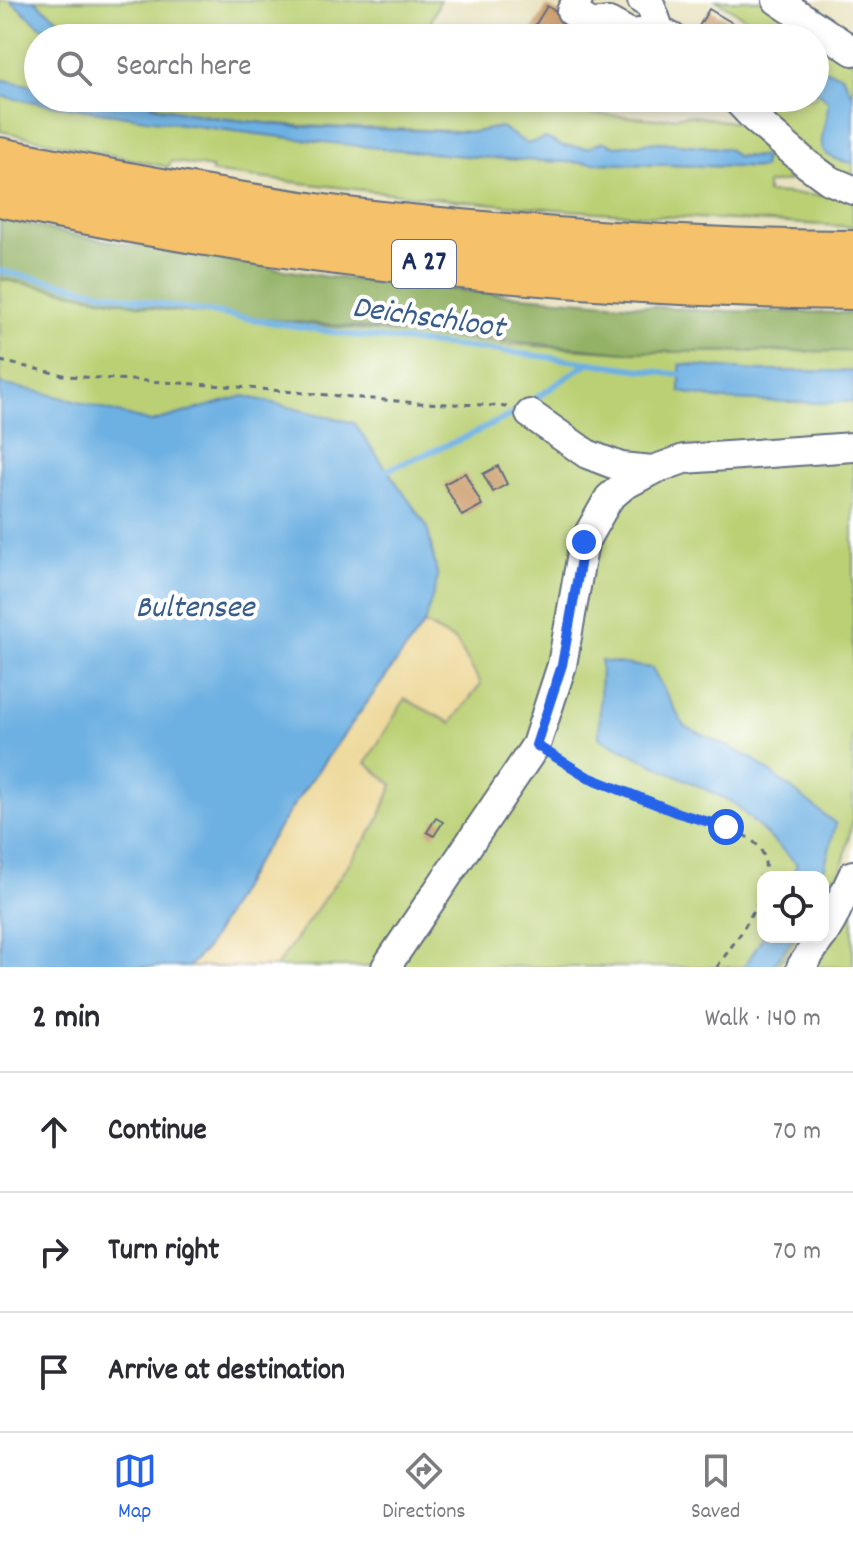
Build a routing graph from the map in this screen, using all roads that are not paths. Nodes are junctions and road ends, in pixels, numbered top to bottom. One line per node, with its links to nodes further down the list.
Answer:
1 (578, 0): 4 (street)
2 (642, 0): 5 (street)
3 (777, 0): 6 (street)
4 (620, 12)
5 (661, 24)
6 (813, 24)
7 (829, 35): 8 (street)
8 (853, 51)
9 (748, 112): 11 (street)
10 (0, 158): 13 (highway, A 27)
11 (853, 190)
12 (0, 196): 14 (highway, A 27)
13 (853, 251)
14 (853, 289)
15 (521, 411): 17 (street)
16 (853, 447): 17 (street)
17 (653, 470): 21 (street)
18 (853, 875): 19 (street)
19 (829, 925)
20 (817, 943): 22 (street)
21 (386, 967)
22 (801, 967)

